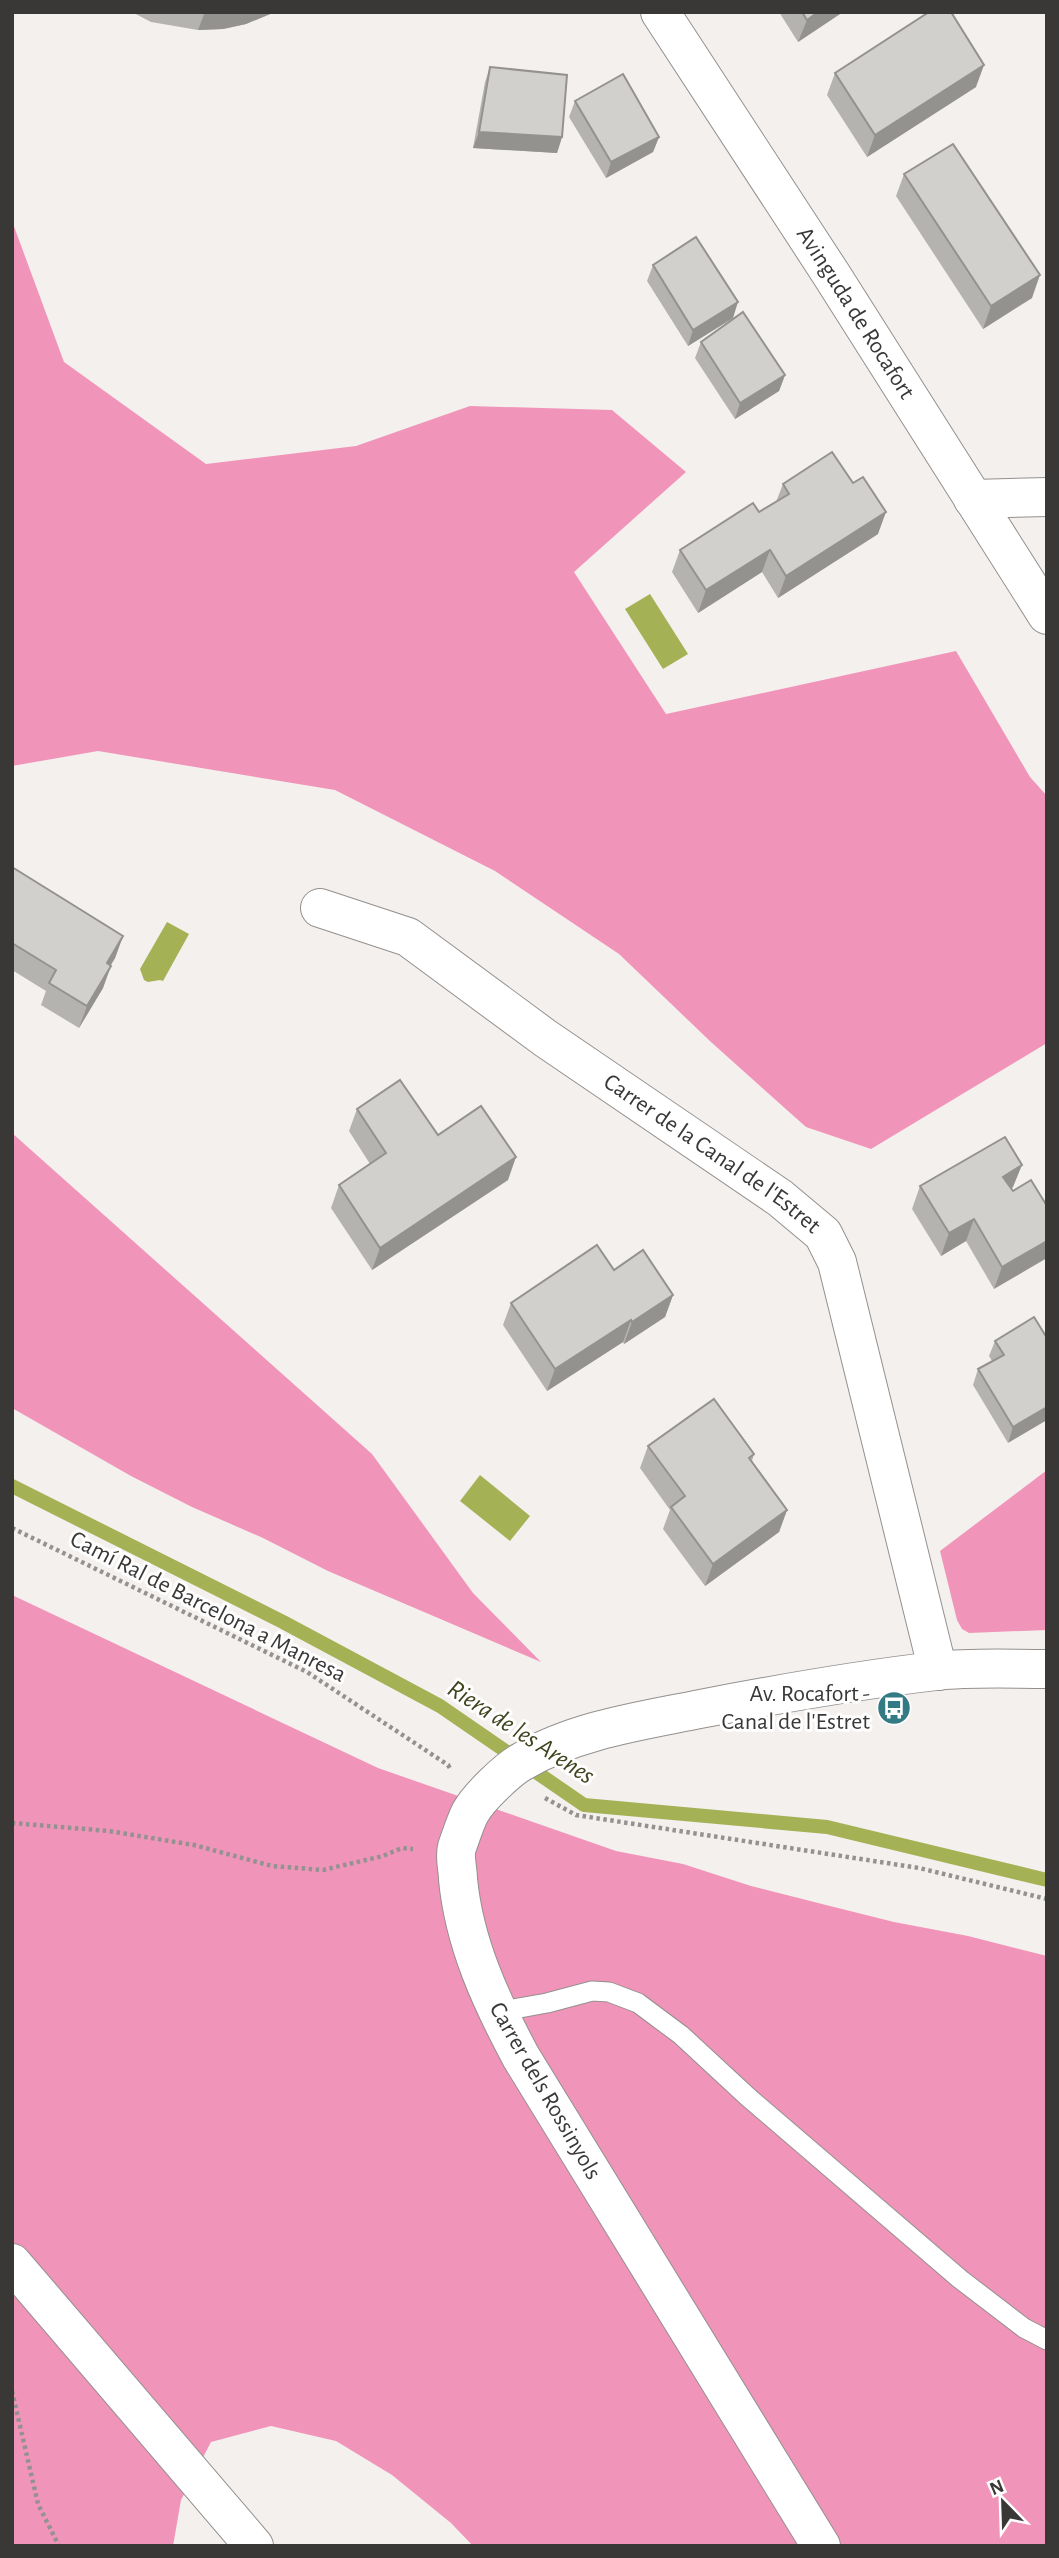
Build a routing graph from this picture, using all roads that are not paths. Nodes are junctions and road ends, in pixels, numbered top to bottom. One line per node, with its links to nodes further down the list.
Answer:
1 (660, 12): 3 (street, Avinguda de Rocafort)
2 (1047, 497): 3 (street)
3 (973, 499): 4 (street, Avinguda de Rocafort)
4 (1047, 615)
5 (320, 908): 7 (street, Carrer de la Canal de l'Estret)
6 (1047, 1669): 7 (street, Carrer dels Rossinyols)
7 (938, 1671): 8 (street, Carrer dels Rossinyols)
8 (497, 2012): 10 (lane); 12 (street, Carrer dels Rossinyols)
9 (12, 2263): 11 (street)
10 (1047, 2340)
11 (254, 2546)
12 (821, 2546)

